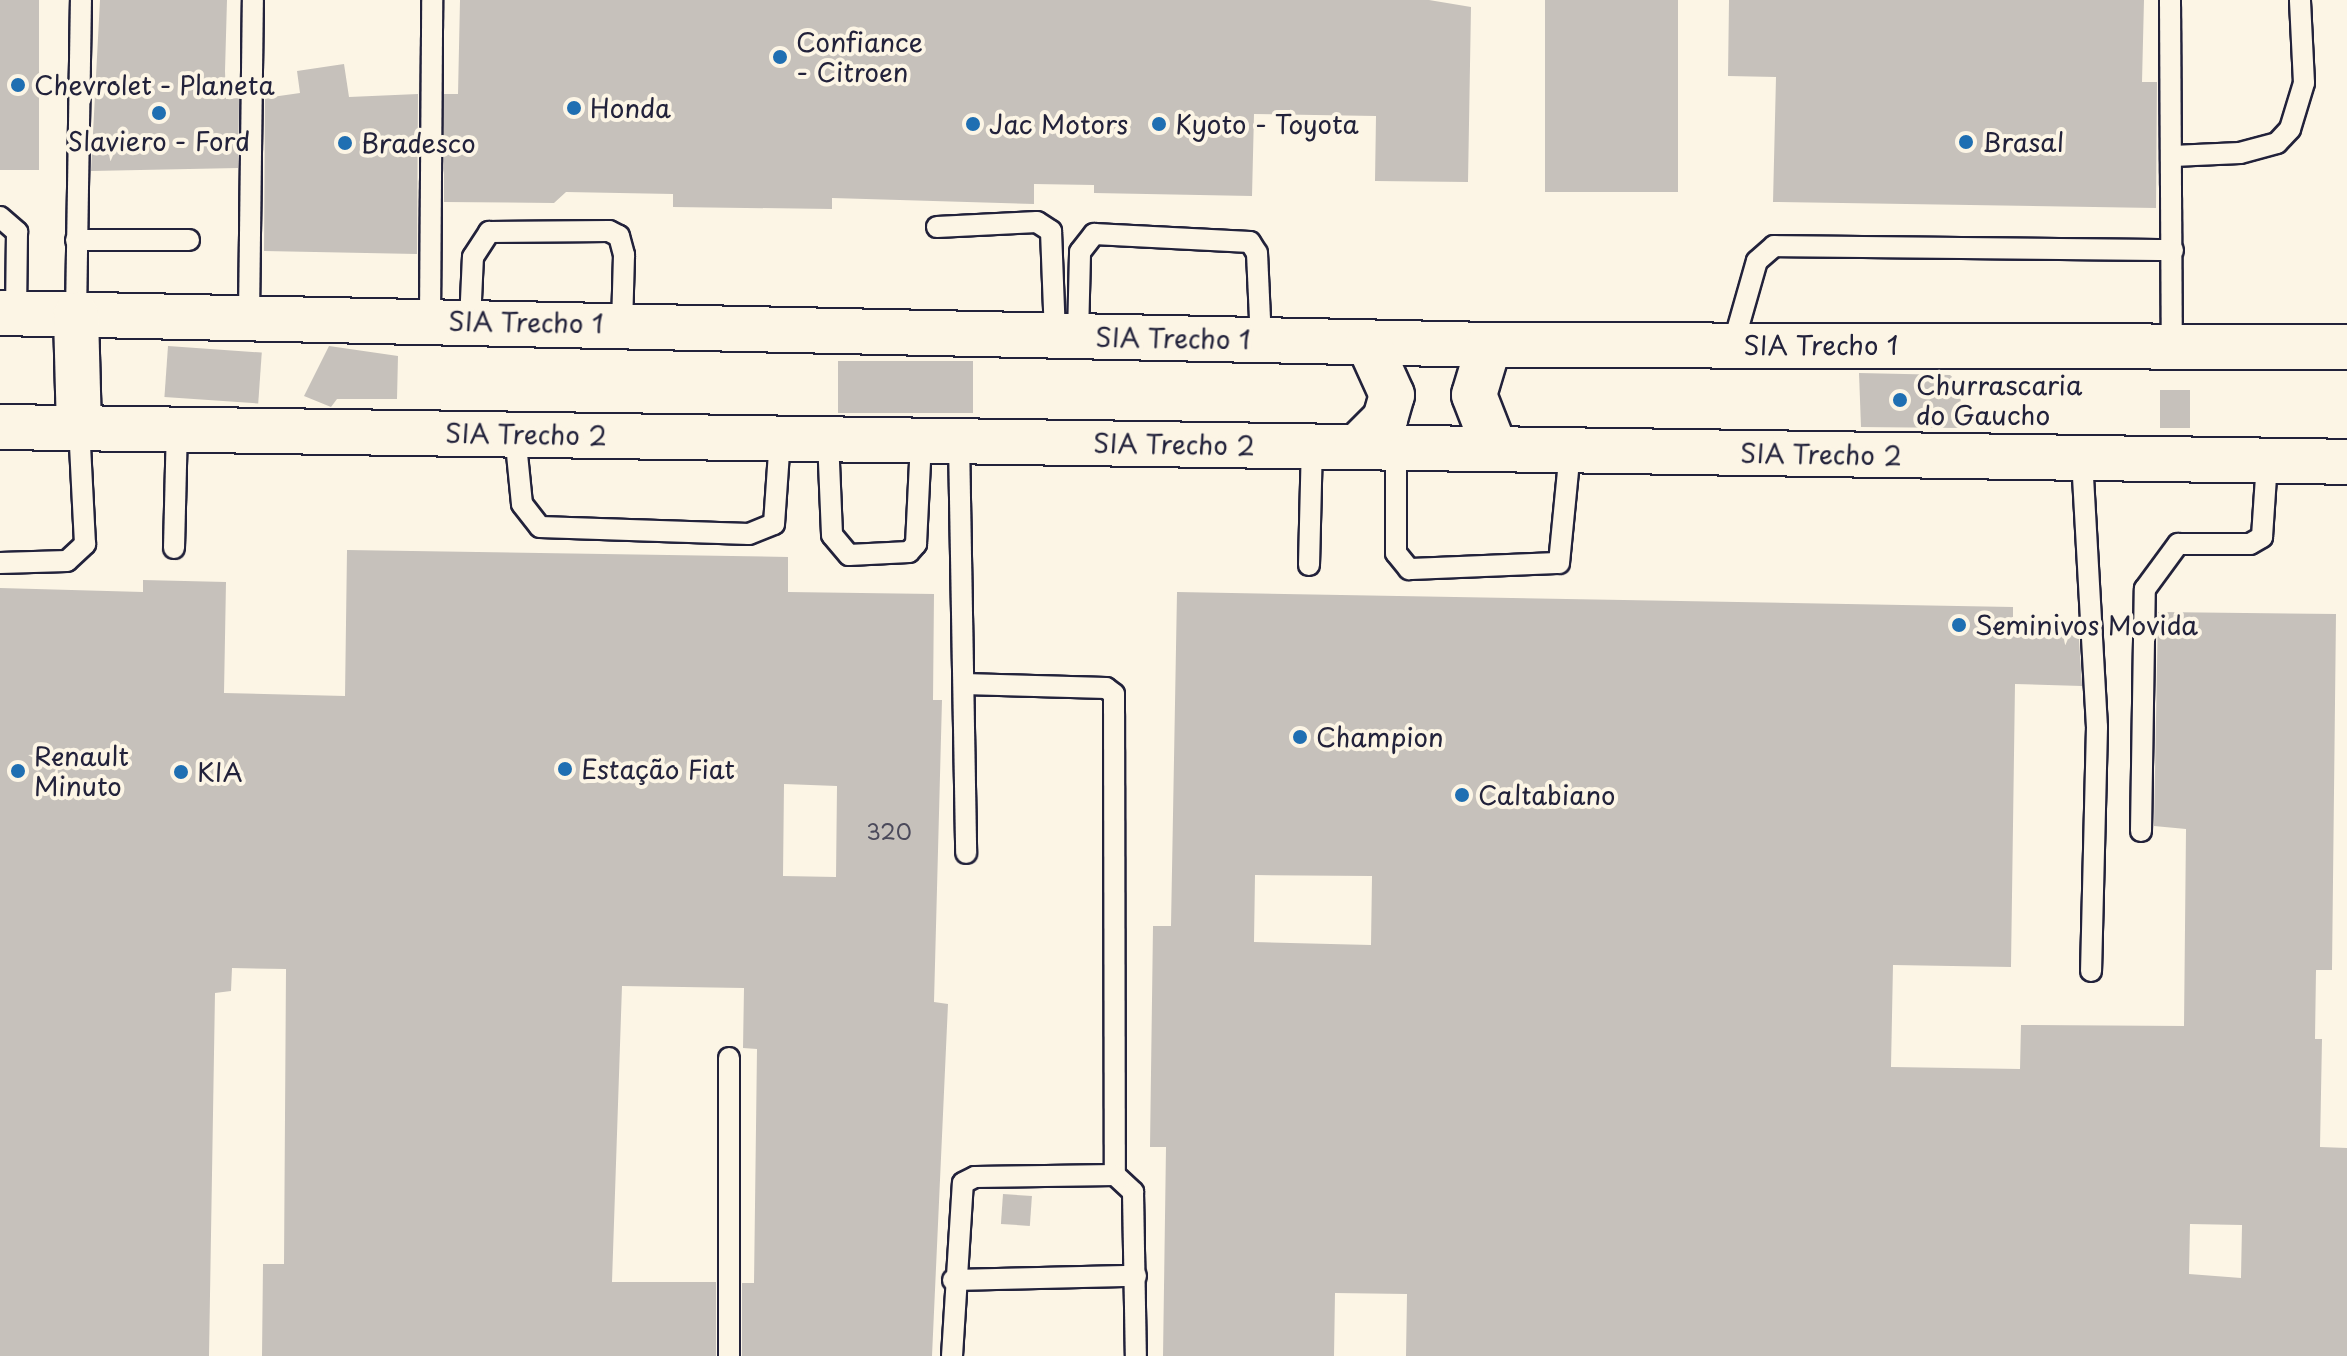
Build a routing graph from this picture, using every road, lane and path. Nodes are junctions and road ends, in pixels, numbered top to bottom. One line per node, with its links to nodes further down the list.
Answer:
1 (81, 0): 9 (lane)
2 (253, 0): 14 (lane)
3 (432, 0): 15 (lane)
4 (2170, 0): 6 (lane)
5 (2300, 0): 6 (lane)
6 (2173, 156): 11 (lane)
7 (0, 217): 12 (lane)
8 (937, 227): 17 (lane)
9 (76, 240): 10 (lane); 13 (lane)
10 (189, 240)
11 (2173, 250): 20 (lane); 22 (lane)
12 (8, 313): 13 (main road, SIA Trecho 1)
13 (76, 315): 14 (main road, SIA Trecho 1); 25 (main road)
14 (249, 317): 15 (main road, SIA Trecho 1)
15 (450, 321): 16 (main road, SIA Trecho 1); 16 (lane)
16 (622, 325): 17 (main road, SIA Trecho 1)
17 (1066, 335): 18 (main road, SIA Trecho 1); 18 (lane)
18 (1261, 340): 19 (main road, SIA Trecho 1)
19 (1368, 342): 21 (main road, SIA Trecho 1); 32 (main road)
20 (2172, 344): 22 (main road, SIA Trecho 1); 23 (main road, SIA Trecho 1)
21 (1489, 345): 22 (main road, SIA Trecho 1); 33 (main road)
22 (1733, 345)
23 (2347, 347)
24 (0, 427): 25 (main road, SIA Trecho 2)
25 (79, 427): 26 (main road, SIA Trecho 2); 39 (lane)
26 (177, 429): 27 (main road, SIA Trecho 2); 38 (lane)
27 (515, 434): 28 (main road, SIA Trecho 2); 28 (lane)
28 (780, 438): 29 (main road, SIA Trecho 2)
29 (828, 439): 30 (main road, SIA Trecho 2); 30 (lane)
30 (940, 440): 31 (main road, SIA Trecho 2); 41 (lane)
31 (1312, 446): 32 (main road, SIA Trecho 2); 40 (lane)
32 (1377, 447): 33 (main road, SIA Trecho 2); 34 (lane)
33 (1495, 449): 34 (main road, SIA Trecho 2)
34 (1570, 450): 35 (main road, SIA Trecho 2)
35 (2082, 459): 36 (main road, SIA Trecho 2); 44 (lane)
36 (2267, 461): 37 (main road, SIA Trecho 2); 42 (lane)
37 (2347, 462)
38 (174, 548)
39 (0, 563)
40 (1309, 565)
41 (964, 684): 43 (lane); 46 (lane)
42 (2141, 831)
43 (966, 853)
44 (2091, 971)
45 (729, 1058): 49 (lane)
46 (1115, 1175): 47 (lane); 48 (lane)
47 (1136, 1276): 48 (lane); 51 (lane)
48 (953, 1280): 50 (lane)
49 (729, 1356)
50 (952, 1356)
51 (1136, 1356)

